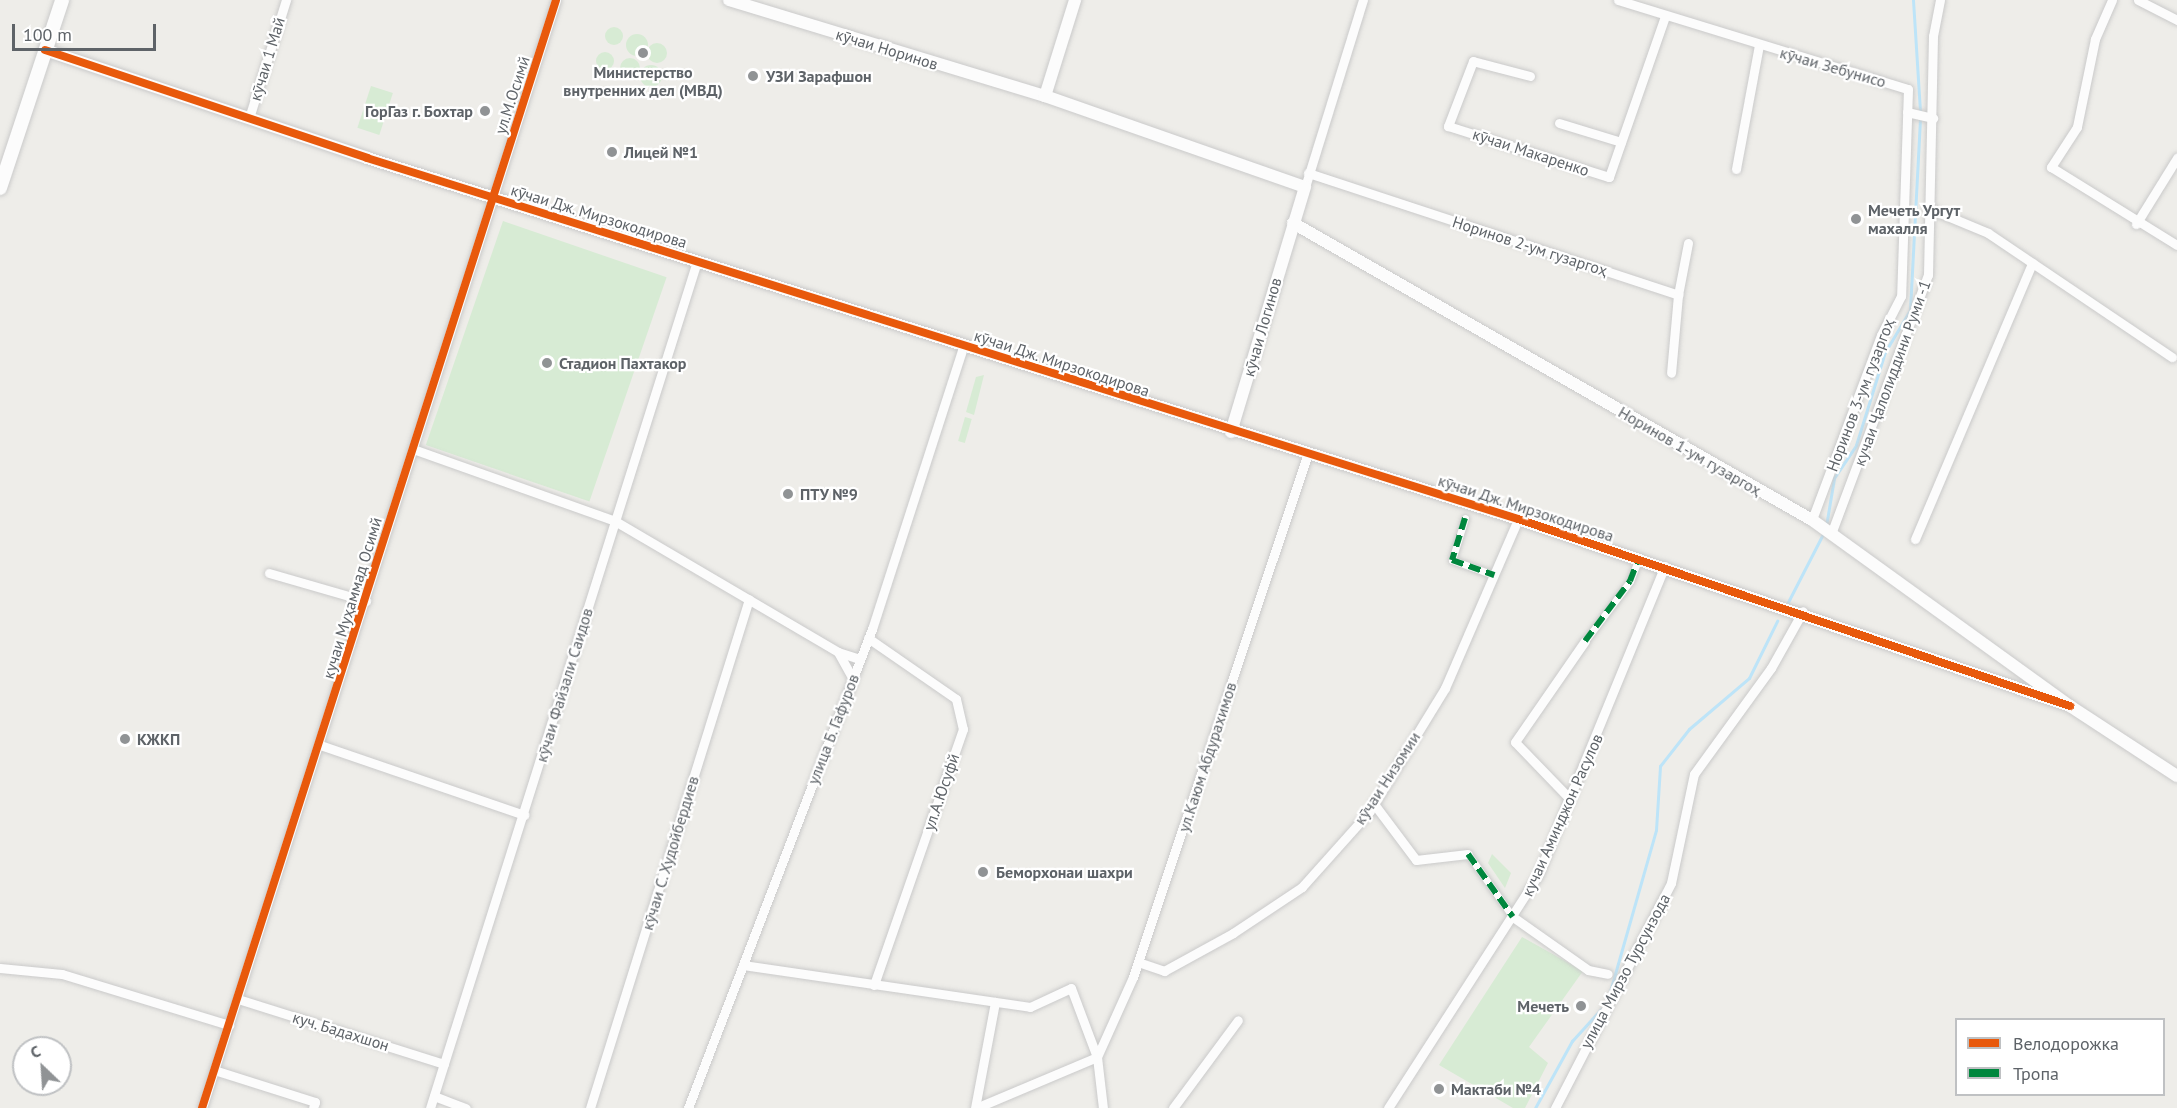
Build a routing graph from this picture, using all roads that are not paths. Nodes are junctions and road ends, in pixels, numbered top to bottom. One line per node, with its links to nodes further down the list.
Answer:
1 (62, 0): 14 (main road)
2 (286, 0): 19 (street, кӯчаи 1 Май)
3 (556, 0): 28 (street, ул.М.Осимй)
4 (729, 0): 17 (street, кӯчаи Норинов)
5 (1075, 0): 17 (street)
6 (1364, 0): 25 (street)
7 (1618, 0): 11 (street, кӯчаи Зебунисо)
8 (1940, 0): 20 (street, кучаи Ҷалолиддини Руми -1)
9 (2112, 0): 31 (street)
10 (2138, 0): 12 (street)
11 (1665, 16): 13 (street, кӯчаи Зебунисо); 22 (street, кӯчаи Макаренко)
12 (2177, 20)
13 (1759, 45): 16 (street, кӯчаи Зебунисо); 24 (street, кӯчаи Зебунисо)
14 (45, 50): 19 (street, кӯчаи Дж. Мирзокодирова); 27 (main road)
15 (1530, 76): 22 (street, кӯчаи Макаренко)
16 (1908, 89): 18 (street, Норинов 3-ум гузаргоҳ)
17 (1045, 96): 26 (street, кӯчаи Норинов)
18 (1907, 112): 20 (street); 46 (street, Норинов 3-ум гузаргоҳ)
19 (249, 118): 28 (street, кӯчаи Дж. Мирзокодирова)
20 (1933, 118): 29 (street, кучаи Ҷалолиддини Руми -1)
21 (1559, 123): 22 (street)
22 (1621, 142)
23 (2177, 158): 31 (street)
24 (1736, 169)
25 (1308, 174): 26 (street); 36 (street, Норинов 2-ум гузаргоҳ)
26 (1305, 187): 30 (street)
27 (0, 188)
28 (493, 198): 34 (street, кӯчаи Дж. Мирзокодирова); 41 (street, кучаи Муҳаммад Осимй)
29 (1928, 208): 35 (street); 46 (street, кучаи Ҷалолиддини Руми -1)
30 (1293, 223): 40 (street, кӯчаи Логинов); 46 (street, Норинов 1-ум гузаргоҳ)
31 (2136, 224): 33 (street)
32 (1688, 243): 36 (street)
33 (2177, 245)
34 (697, 261): 37 (street, кӯчаи Дж. Мирзокодирова); 45 (street, кӯчаи Файзали Саидов)
35 (2032, 263): 38 (street); 47 (street)
36 (1678, 295): 39 (street)
37 (964, 345): 40 (street, кӯчаи Дж. Мирзокодирова); 55 (street, улица Б. Гафуров)
38 (2172, 357)
39 (1671, 373)
40 (1231, 432): 42 (street, кӯчаи Дж. Мирзокодирова)
41 (413, 449): 45 (street); 53 (street, кучаи Муҳаммад Осимй)
42 (1308, 453): 44 (street, кӯчаи Дж. Мирзокодирова); 68 (street, ул.Каюм Абдурахимов)
43 (1465, 518): 51 (street)
44 (1518, 519): 48 (street, кӯчаи Дж. Мирзокодирова); 51 (street, кӯчаи Низомии)
45 (615, 521): 52 (street); 65 (street, кӯчаи Файзали Саидов)
46 (1823, 528): 60 (street, Норинов 1-ум гузаргоҳ)
47 (1915, 539)
48 (1639, 558): 49 (street, кӯчаи Дж. Мирзокодирова); 56 (street)
49 (1665, 566): 54 (street, кӯчаи Дж. Мирзокодирова); 63 (street, кучаи Аминджон Расулов)
50 (269, 573): 53 (street)
51 (1494, 574): 64 (street, кӯчаи Низомии)
52 (749, 599): 57 (street); 85 (street, кӯчаи С. Худойбердиев)
53 (366, 600): 61 (street, кучаи Муҳаммад Осимй)
54 (1803, 611): 60 (street, кӯчаи Дж. Мирзокодирова); 91 (street, улица Мирзо Турсунзода)
55 (868, 638): 58 (street, улица Б. Гафуров); 72 (street, ул.А.Юсуфй)
56 (1585, 641): 63 (street)
57 (838, 652): 58 (street); 59 (street)
58 (860, 659): 59 (street, улица Б. Гафуров)
59 (853, 679): 69 (street, улица Б. Гафуров)
60 (2070, 706): 62 (street)
61 (320, 745): 65 (street); 73 (street, кучаи Муҳаммад Осимй)
62 (2177, 776)
63 (1570, 799): 67 (street, кучаи Аминджон Расулов)
64 (1374, 804): 66 (street); 68 (street, кӯчаи Низомии)
65 (524, 815): 78 (street, кӯчаи Файзали Саидов)
66 (1468, 854): 67 (street)
67 (1513, 917): 71 (street); 90 (street, кучаи Аминджон Расулов)
68 (1138, 962): 77 (street, ул.Каюм Абдурахимов)
69 (742, 965): 72 (street); 86 (street, улица Б. Гафуров)
70 (0, 968): 76 (street)
71 (1608, 974)
72 (874, 985): 74 (street)
73 (238, 999): 76 (street, кучаи Муҳаммад Осимй); 78 (street, куч. Бадахшон)
74 (995, 1002): 77 (street); 87 (street)
75 (1238, 1020): 89 (street)
76 (229, 1025): 79 (street, кучаи Муҳаммад Осимй)
77 (1097, 1057): 87 (street); 88 (street)
78 (444, 1064): 80 (street, кӯчаи Файзали Саидов)
79 (214, 1070): 81 (street, кучаи Муҳаммад Осимй); 82 (street)
80 (434, 1096): 83 (street, кӯчаи Файзали Саидов); 84 (street)
81 (202, 1108)
82 (313, 1108)
83 (430, 1108)
84 (466, 1108)
85 (590, 1108)
86 (688, 1108)
87 (976, 1108)
88 (1103, 1108)
89 (1173, 1108)
90 (1388, 1108)
91 (1555, 1108)

